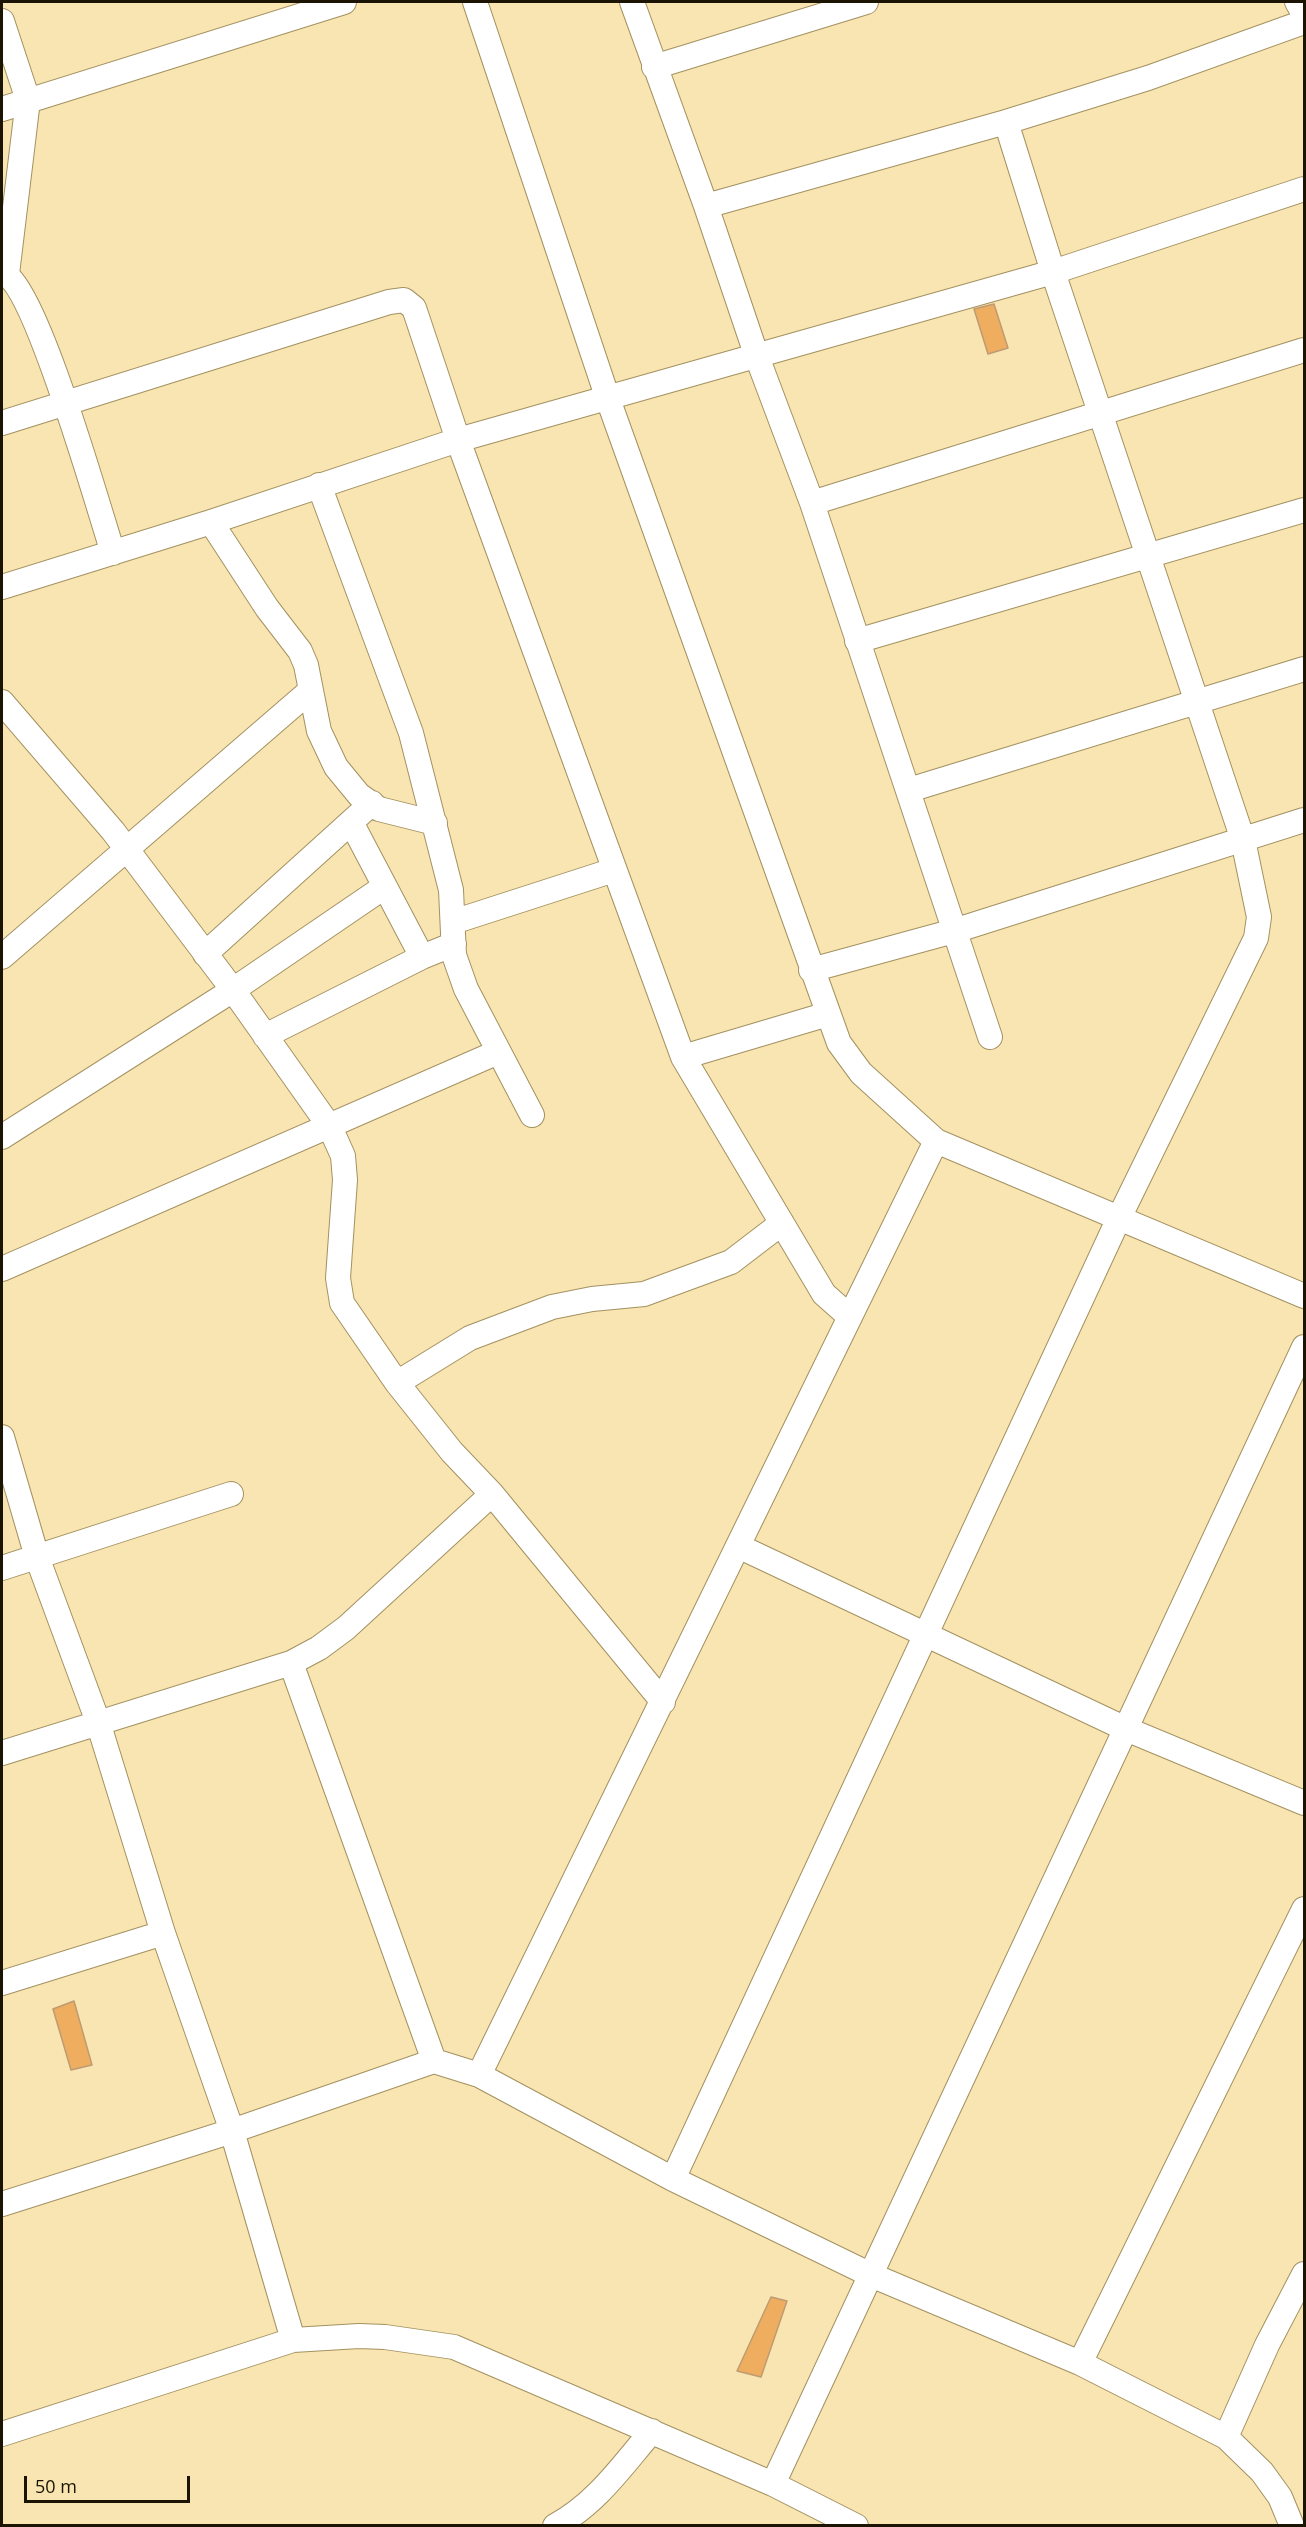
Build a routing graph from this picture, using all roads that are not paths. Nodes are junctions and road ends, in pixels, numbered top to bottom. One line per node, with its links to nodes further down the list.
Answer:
1 (344, 2): 10 (street)
2 (475, 2): 19 (street)
3 (632, 2): 9 (street)
4 (1297, 2): 6 (street)
5 (852, 4): 9 (street)
6 (1305, 14)
7 (2, 21): 10 (street)
8 (1305, 22): 12 (street)
9 (654, 67): 14 (street)
10 (28, 100): 11 (street); 16 (street)
11 (2, 109)
12 (1006, 122): 14 (street); 15 (street)
13 (1305, 189): 15 (street)
14 (706, 206): 18 (street)
15 (1053, 272): 18 (street); 21 (street)
16 (4, 273): 20 (street)
17 (1305, 350): 21 (street)
18 (756, 354): 19 (street); 25 (street)
19 (608, 399): 23 (street); 50 (street)
20 (66, 403): 22 (street); 23 (street); 28 (street)
21 (1100, 412): 25 (street); 29 (street)
22 (2, 423)
23 (458, 440): 24 (street); 43 (street)
24 (319, 485): 27 (street); 40 (street)
25 (812, 503): 31 (street)
26 (1305, 510): 29 (street)
27 (211, 522): 28 (street); 33 (street)
28 (113, 553): 30 (street)
29 (1149, 557): 31 (street); 35 (street)
30 (2, 587)
31 (857, 641): 36 (street)
32 (1305, 669): 35 (street)
33 (311, 690): 37 (street); 42 (street)
34 (2, 702): 42 (street)
35 (1196, 702): 36 (street); 41 (street)
36 (909, 790): 45 (street)
37 (372, 804): 39 (street); 40 (street)
38 (1305, 820): 41 (street)
39 (351, 822): 44 (street); 47 (street)
40 (435, 823): 46 (street)
41 (1243, 840): 45 (street); 61 (street)
42 (125, 848): 47 (street); 48 (street)
43 (614, 870): 46 (street); 56 (street)
44 (384, 886): 49 (street); 51 (street)
45 (954, 931): 50 (street); 54 (street)
46 (454, 933): 49 (street); 55 (street)
47 (205, 954): 51 (street)
48 (2, 957)
49 (422, 957): 53 (street)
50 (812, 970): 52 (street)
51 (233, 990): 53 (street); 59 (street)
52 (828, 1014): 56 (street); 60 (street)
53 (265, 1036): 58 (street)
54 (990, 1037)
55 (498, 1052): 57 (street); 58 (street)
56 (683, 1058): 62 (street)
57 (532, 1115)
58 (330, 1127): 63 (street); 67 (street)
59 (2, 1137)
60 (936, 1141): 61 (street); 65 (street)
61 (1119, 1218): 64 (street); 74 (street)
62 (782, 1223): 65 (street); 67 (street)
63 (2, 1269)
64 (1305, 1296)
65 (850, 1317): 71 (street)
66 (1305, 1347): 78 (street)
67 (398, 1383): 70 (street)
68 (2, 1437): 72 (street)
69 (231, 1494): 72 (street)
70 (492, 1494): 75 (street); 76 (street)
71 (738, 1546): 74 (street); 76 (street)
72 (37, 1557): 73 (street); 77 (street)
73 (2, 1568)
74 (926, 1635): 78 (street); 87 (street)
75 (291, 1663): 77 (street); 84 (street)
76 (663, 1702): 85 (street)
77 (98, 1722): 79 (street); 82 (street)
78 (1126, 1729): 80 (street); 90 (street)
79 (2, 1753)
80 (1305, 1803)
81 (1305, 1909): 92 (street)
82 (164, 1933): 83 (street); 86 (street)
83 (2, 1983)
84 (434, 2061): 85 (street); 86 (street)
85 (479, 2075): 87 (street)
86 (232, 2131): 88 (street); 91 (street)
87 (673, 2179): 90 (street)
88 (2, 2204)
89 (1305, 2274): 95 (street)
90 (871, 2275): 92 (street); 96 (street)
91 (293, 2340): 93 (street); 94 (street)
92 (1080, 2363): 95 (street)
93 (652, 2431): 96 (street); 97 (street)
94 (2, 2434)
95 (1226, 2437): 99 (street)
96 (773, 2484): 98 (street)
97 (555, 2526)
98 (856, 2526)
99 (1292, 2526)

